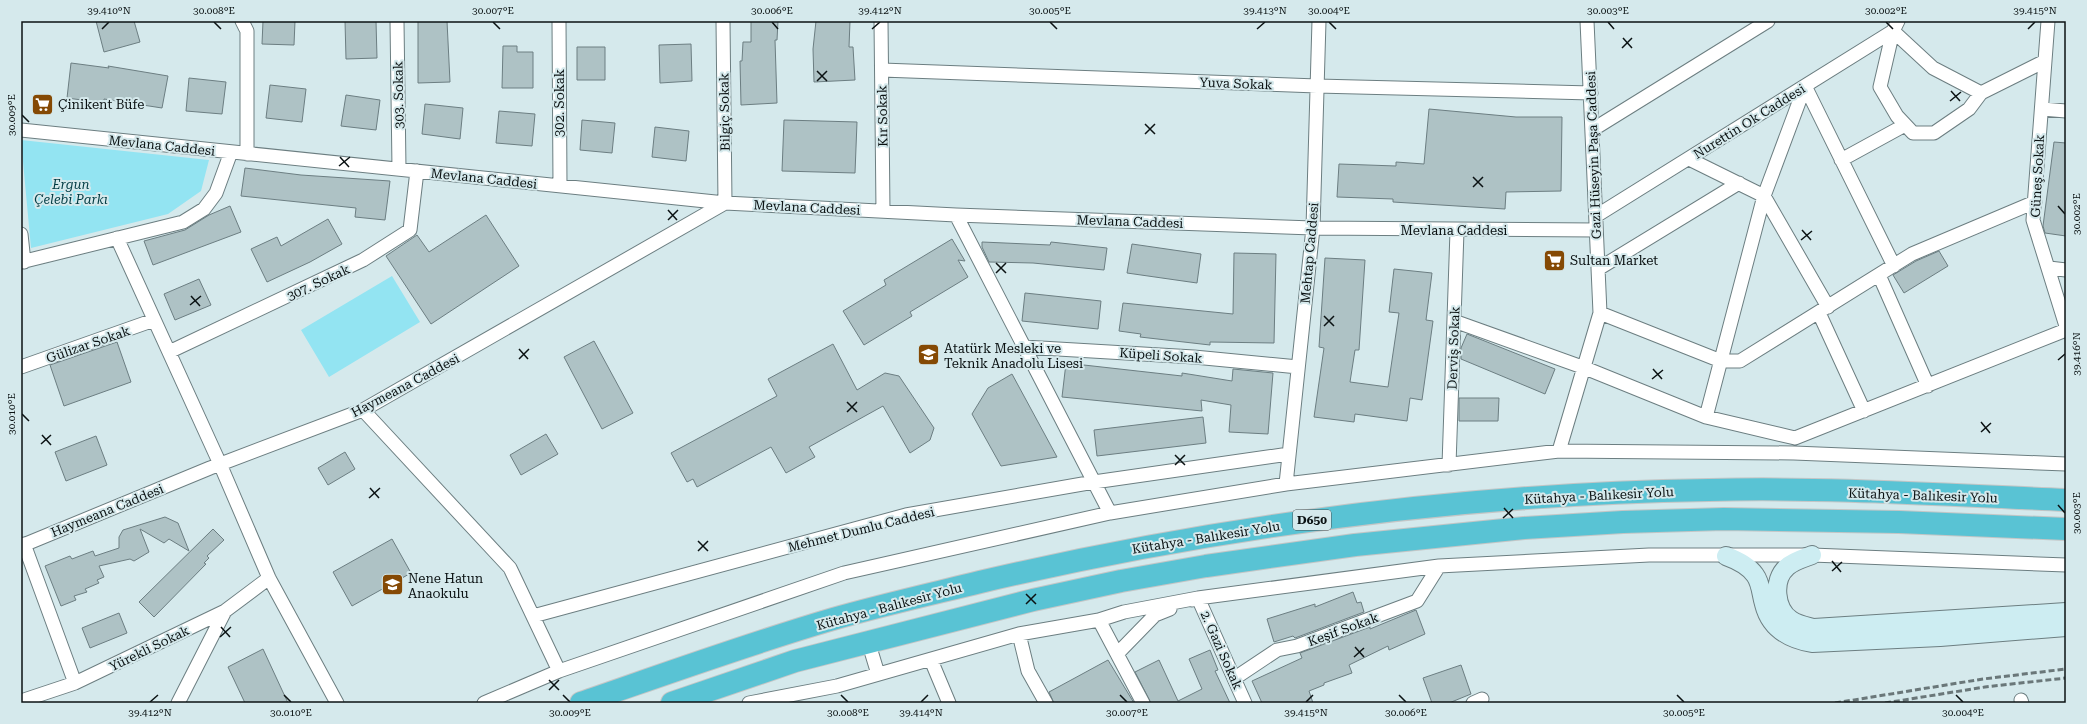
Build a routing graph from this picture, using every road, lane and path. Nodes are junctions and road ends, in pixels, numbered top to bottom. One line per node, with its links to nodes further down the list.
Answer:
1 (242, 21): 23 (street)
2 (397, 21): 26 (street, 303. Sokak)
3 (559, 21): 29 (street, 302. Sokak)
4 (723, 21): 32 (street, Bilgiç Sokak)
5 (881, 21): 12 (street, Kır Sokak)
6 (1319, 21): 13 (street, Mehtap Caddesi)
7 (1587, 21): 15 (street, Gazi Hüseyin Paşa Caddesi)
8 (1768, 21): 21 (street)
9 (2048, 21): 11 (street, Güneş Sokak)
10 (1895, 26): 14 (street, Nurettin Ok Caddesi); 16 (street); 19 (street)
11 (2045, 61): 16 (street); 17 (street, Güneş Sokak)
12 (882, 70): 13 (street, Yuva Sokak); 33 (street, Kır Sokak)
13 (1317, 86): 15 (street, Yuva Sokak); 36 (street, Mehtap Caddesi)
14 (1805, 86): 24 (street, Nurettin Ok Caddesi); 25 (street); 30 (street)
15 (1591, 92): 21 (street, Gazi Hüseyin Paşa Caddesi)
16 (1981, 94): 19 (street)
17 (2042, 109): 18 (street); 31 (street, Güneş Sokak)
18 (2066, 111)
19 (1905, 125): 25 (street)
20 (21, 130): 22 (street, Mevlana Caddesi)
21 (1592, 130): 35 (street, Gazi Hüseyin Paşa Caddesi)
22 (230, 152): 23 (street, Mevlana Caddesi); 40 (street)
23 (246, 154): 26 (street, Mevlana Caddesi)
24 (1689, 159): 28 (street); 35 (street, Nurettin Ok Caddesi)
25 (1842, 160): 42 (street)
26 (399, 169): 27 (street, Mevlana Caddesi)
27 (417, 171): 29 (street, Mevlana Caddesi); 55 (street, 307. Sokak)
28 (1739, 184): 30 (street); 44 (street)
29 (560, 186): 32 (street, Mevlana Caddesi)
30 (1764, 196): 48 (street); 56 (street)
31 (2035, 202): 42 (street); 43 (street, Güneş Sokak)
32 (725, 203): 33 (street, Mevlana Caddesi); 61 (street, Haymeana Caddesi)
33 (883, 211): 34 (street, Mevlana Caddesi)
34 (956, 215): 36 (street, Mevlana Caddesi); 54 (street)
35 (1596, 216): 37 (street, Gazi Hüseyin Paşa Caddesi)
36 (1314, 228): 38 (street, Mevlana Caddesi); 58 (street, Mehtap Caddesi)
37 (1596, 230): 38 (street, Mevlana Caddesi); 44 (street, Gazi Hüseyin Paşa Caddesi)
38 (1457, 231): 51 (street, Derviş Sokak)
39 (21, 234): 41 (street)
40 (117, 238): 41 (street); 50 (street)
41 (22, 262)
42 (1894, 266): 46 (street)
43 (2050, 268): 45 (street); 47 (street, Güneş Sokak)
44 (1598, 269): 49 (street, Gazi Hüseyin Paşa Caddesi)
45 (2066, 270)
46 (1879, 275): 48 (street); 60 (street)
47 (2062, 300): 52 (street, Güneş Sokak)
48 (1823, 310): 56 (street); 62 (street)
49 (1600, 313): 56 (street); 59 (street, Gazi Hüseyin Paşa Caddesi)
50 (154, 320): 55 (street); 57 (street, Gülizar Sokak)
51 (1454, 321): 59 (street); 68 (street, Derviş Sokak)
52 (2066, 326)
53 (2066, 330): 60 (street)
54 (1024, 347): 58 (street, Küpeli Sokak); 69 (street)
55 (169, 352): 66 (street)
56 (1721, 361): 63 (street)
57 (21, 367)
58 (1298, 367): 65 (street, Mehtap Caddesi)
59 (1584, 368): 63 (street); 64 (street, Gazi Hüseyin Paşa Caddesi)
60 (1928, 386): 62 (street)
61 (363, 410): 66 (street, Haymeana Caddesi); 83 (street)
62 (1864, 411): 63 (street)
63 (1706, 417)
64 (1559, 451): 67 (street); 68 (street)
65 (1289, 454): 69 (street, Mehmet Dumlu Caddesi); 70 (street, Mehtap Caddesi)
66 (220, 464): 74 (street, Haymeana Caddesi); 79 (street)
67 (2066, 464)
68 (1448, 465): 70 (street)
69 (1094, 482): 72 (street); 83 (street, Mehmet Dumlu Caddesi)
70 (1286, 484): 72 (street)
71 (2066, 500): 100 (highway, Kütahya - Balıkesir Yolu / D650)
72 (1110, 513): 91 (street)
73 (2066, 529): 88 (highway, D650)
74 (23, 545): 94 (street)
75 (1812, 555): 76 (street); 77 (street); 86 (main road)
76 (1726, 556): 78 (street); 86 (main road)
77 (2066, 565)
78 (1439, 566): 80 (street); 93 (street, Keşif Sokak)
79 (268, 578): 81 (street, Yürekli Sokak); 98 (street)
80 (1198, 598): 84 (street); 89 (street); 93 (street, 2. Gazi Sokak)
81 (225, 611): 94 (street, Yürekli Sokak); 97 (street)
82 (2066, 612): 86 (main road)
83 (533, 616): 91 (street)
84 (1099, 620): 87 (street); 89 (street)
85 (2066, 627): 86 (main road)
86 (1940, 628)
87 (1019, 634): 90 (street); 105 (street)
88 (868, 642): 92 (street); 101 (highway, D650)
89 (1117, 654): 106 (street)
90 (931, 660): 92 (street); 104 (street)
91 (559, 671): 99 (street)
92 (878, 674): 95 (street)
93 (1235, 678): 107 (street, 2. Gazi Sokak)
94 (75, 683): 96 (street, Yürekli Sokak)
95 (793, 695): 102 (street); 103 (street)
96 (21, 700)
97 (178, 703)
98 (337, 703)
99 (484, 703)
100 (581, 703)
101 (672, 703)
102 (749, 703)
103 (770, 703)
104 (949, 703)
105 (1046, 703)
106 (1143, 703)
107 (1245, 703)

